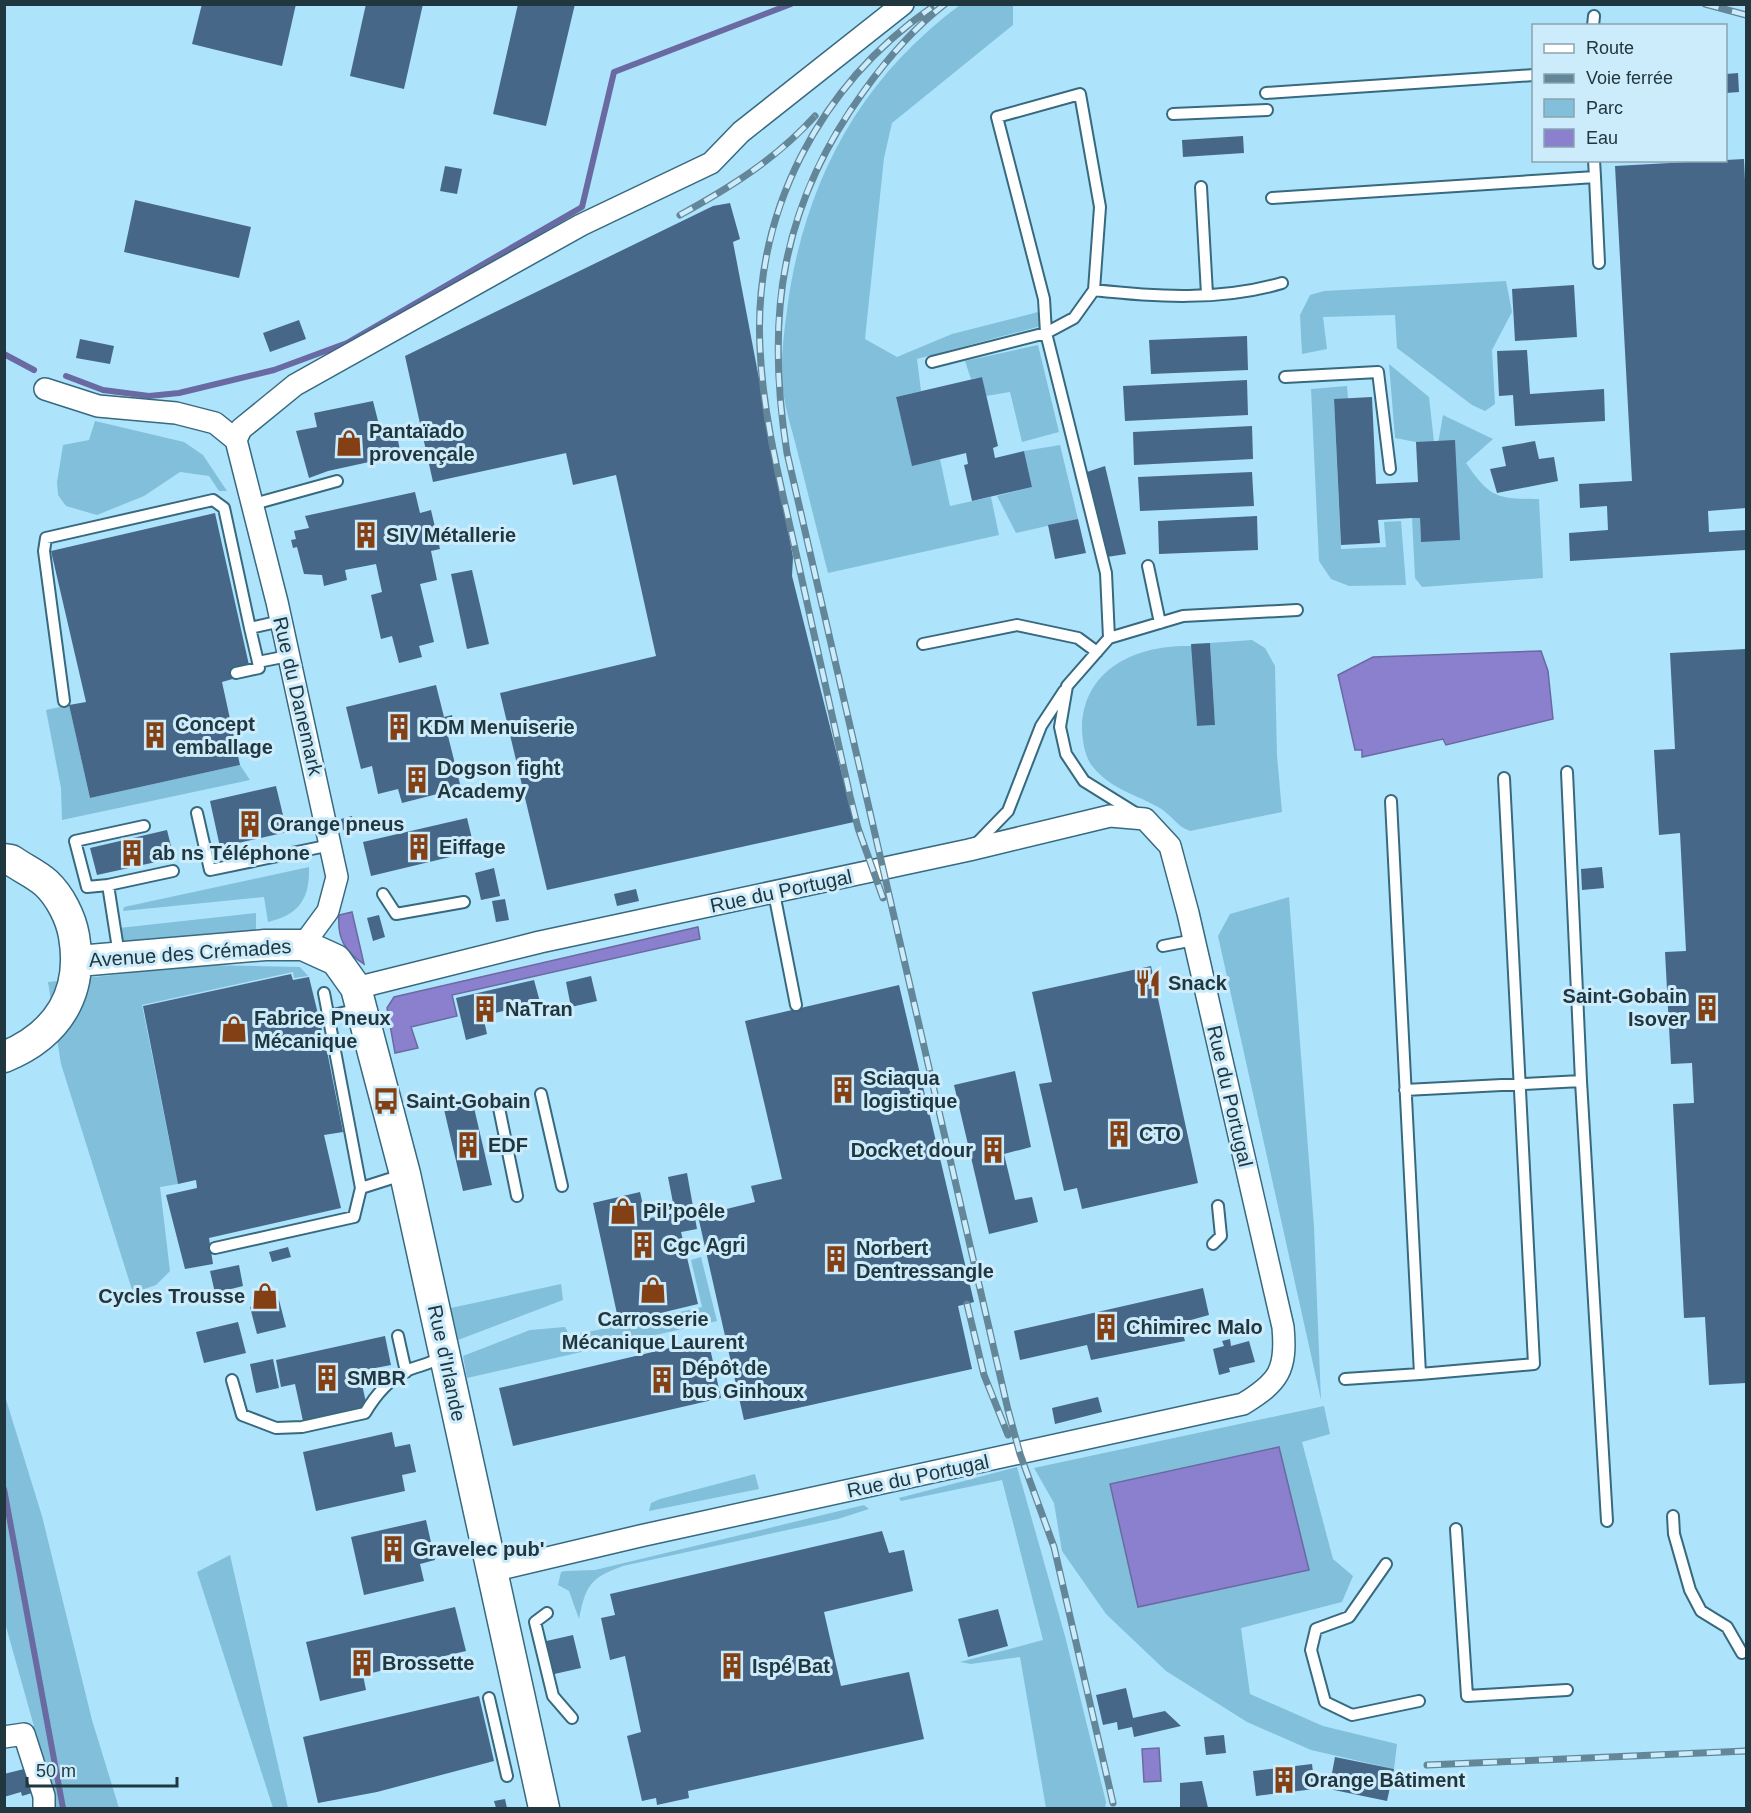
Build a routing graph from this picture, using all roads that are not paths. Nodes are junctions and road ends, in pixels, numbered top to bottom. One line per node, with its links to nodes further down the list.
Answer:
1 (903, 4): 18 (street)
2 (1532, 75): 3 (lane)
3 (1266, 93)
4 (1267, 110): 5 (lane)
5 (1173, 114)
6 (1594, 162): 7 (lane)
7 (1596, 177): 9 (lane); 10 (lane)
8 (1202, 187): 13 (lane)
9 (1272, 198)
10 (1599, 263)
11 (1282, 283): 13 (lane)
12 (1094, 290): 13 (lane); 14 (lane); 14 (lane)
13 (1207, 294)
14 (1046, 333): 15 (lane); 27 (lane)
15 (932, 362)
16 (1285, 377): 19 (lane)
17 (45, 389): 18 (street)
18 (236, 440): 21 (street, Rue du Danemark)
19 (1390, 469)
20 (338, 481): 21 (lane)
21 (254, 504): 24 (street, Rue du Danemark)
22 (1148, 566): 25 (lane)
23 (1297, 610): 25 (lane)
24 (281, 621): 26 (lane); 30 (street, Rue du Danemark)
25 (1160, 623): 27 (lane)
26 (250, 628): 31 (lane); 34 (lane)
27 (1109, 638): 29 (lane)
28 (923, 644): 29 (lane)
29 (1097, 652): 33 (lane)
30 (288, 656): 31 (lane); 41 (street, Rue du Danemark)
31 (258, 662): 32 (lane)
32 (236, 673)
33 (1067, 686): 39 (lane); 42 (lane)
34 (64, 701)
35 (1567, 772): 59 (lane)
36 (1504, 778): 60 (lane)
37 (1391, 801): 61 (lane)
38 (197, 813): 41 (lane)
39 (1145, 819): 42 (street, Rue du Portugal); 49 (street, Rue du Portugal)
40 (144, 826): 45 (lane)
41 (331, 845): 50 (street, Rue du Danemark)
42 (969, 850): 46 (street, Rue du Portugal)
43 (4, 859): 53 (street, Avenue des Crémades)
44 (173, 871): 45 (lane)
45 (108, 885): 52 (lane)
46 (774, 893): 55 (street, Rue du Portugal); 56 (lane)
47 (383, 894): 48 (lane)
48 (464, 902)
49 (1194, 940): 51 (lane); 81 (street, Rue du Portugal)
50 (303, 945): 52 (street, Avenue des Crémades); 55 (street, Rue d'Irlande)
51 (1163, 946)
52 (120, 960): 53 (street, Avenue des Crémades)
53 (78, 961): 58 (street, Avenue des Crémades)
54 (324, 993): 57 (lane)
55 (359, 998): 57 (lane); 64 (street, Rue d'Irlande)
56 (796, 1005)
57 (329, 1016): 66 (lane)
58 (4, 1056)
59 (1581, 1081): 60 (lane); 78 (lane)
60 (1518, 1084): 61 (lane); 74 (lane)
61 (1405, 1090): 74 (lane)
62 (541, 1094): 65 (lane)
63 (498, 1103): 67 (lane)
64 (405, 1174): 66 (lane); 72 (street, Rue d'Irlande)
65 (562, 1186)
66 (361, 1188): 70 (lane)
67 (517, 1196)
68 (1218, 1206): 69 (lane)
69 (1213, 1244)
70 (215, 1248)
71 (398, 1336): 73 (lane)
72 (445, 1354): 73 (lane); 81 (street, Rue d'Irlande)
73 (406, 1372): 76 (lane)
74 (1420, 1374): 75 (lane)
75 (1346, 1379)
76 (232, 1380)
77 (1673, 1516): 83 (lane)
78 (1607, 1521)
79 (1456, 1529): 84 (lane)
80 (1386, 1564): 86 (lane)
81 (492, 1571): 91 (street, Rue d'Irlande)
82 (547, 1613): 87 (lane)
83 (1742, 1653)
84 (1566, 1690)
85 (489, 1698): 89 (lane)
86 (1419, 1701)
87 (572, 1718)
88 (4, 1737): 90 (street)
89 (507, 1776)
90 (44, 1809)
91 (544, 1809)

